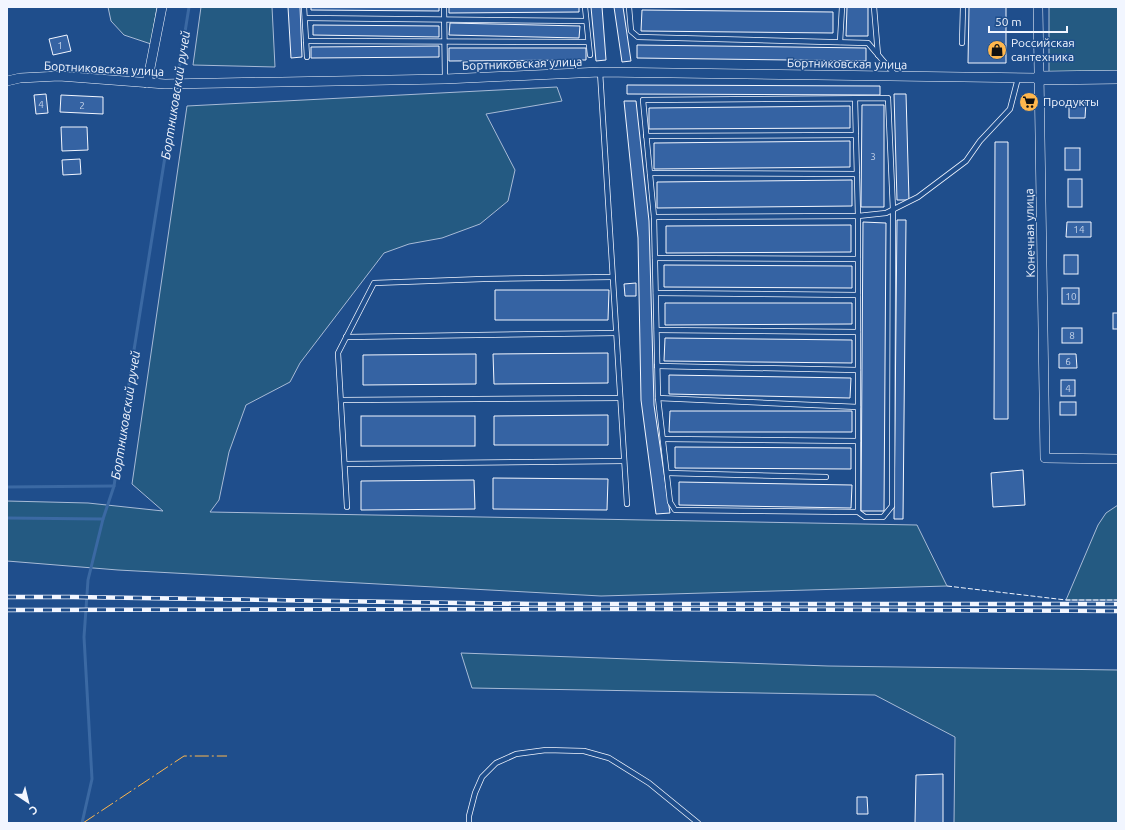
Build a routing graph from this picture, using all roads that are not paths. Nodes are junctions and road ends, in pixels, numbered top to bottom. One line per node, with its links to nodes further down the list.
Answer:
1 (162, 7): 28 (street)
2 (304, 7): 10 (lane)
3 (444, 7): 11 (lane)
4 (585, 7): 12 (lane)
5 (629, 7): 16 (lane)
6 (842, 7): 16 (lane)
7 (874, 7): 18 (lane)
8 (963, 7): 17 (lane)
9 (1038, 7): 24 (street, Конечная улица)
10 (305, 18): 11 (lane); 13 (lane)
11 (444, 18): 12 (lane); 14 (lane)
12 (586, 20): 15 (lane)
13 (306, 41): 14 (lane); 19 (lane)
14 (444, 42): 15 (lane); 26 (lane)
15 (588, 42): 20 (lane)
16 (840, 42): 18 (lane)
17 (962, 43)
18 (878, 55): 22 (lane)
19 (306, 56)
20 (590, 56)
21 (600, 72): 22 (street, Бортниковская улица); 26 (street, Бортниковская улица); 39 (lane)
22 (897, 77): 23 (street, Бортниковская улица)
23 (1018, 78): 24 (street, Бортниковская улица); 34 (lane)
24 (1039, 78): 25 (street); 54 (street, Конечная улица)
25 (1118, 78)
26 (445, 79): 28 (street, Бортниковская улица)
27 (7, 81): 28 (street, Бортниковская улица)
28 (147, 83)
29 (855, 99): 30 (lane); 31 (lane); 34 (lane)
30 (856, 135): 31 (lane); 33 (lane)
31 (646, 136): 32 (lane)
32 (650, 173): 33 (lane); 36 (lane)
33 (857, 174): 35 (lane)
34 (893, 210): 35 (lane); 61 (lane)
35 (858, 216): 36 (lane); 38 (lane)
36 (654, 217): 37 (lane)
37 (655, 258): 38 (lane); 40 (lane)
38 (858, 259): 41 (lane)
39 (612, 277): 44 (lane); 45 (lane)
40 (656, 293): 41 (lane); 42 (lane)
41 (858, 295): 43 (lane)
42 (656, 330): 43 (lane); 46 (lane)
43 (858, 332): 47 (lane)
44 (616, 333): 45 (lane); 48 (lane)
45 (346, 337): 50 (lane)
46 (657, 366): 47 (lane); 49 (lane)
47 (858, 370): 51 (lane)
48 (620, 398): 50 (lane); 55 (lane)
49 (658, 398): 51 (lane); 52 (lane)
50 (341, 400): 56 (lane)
51 (858, 407): 53 (lane)
52 (663, 438): 53 (lane); 57 (lane)
53 (858, 441): 61 (lane)
54 (1118, 459)
55 (624, 461): 56 (lane); 59 (lane)
56 (345, 464): 60 (lane)
57 (667, 473): 58 (lane); 61 (lane)
58 (826, 477)
59 (627, 504)
60 (347, 507)
61 (858, 512)
62 (469, 823): 63 (lane)
63 (698, 823)

